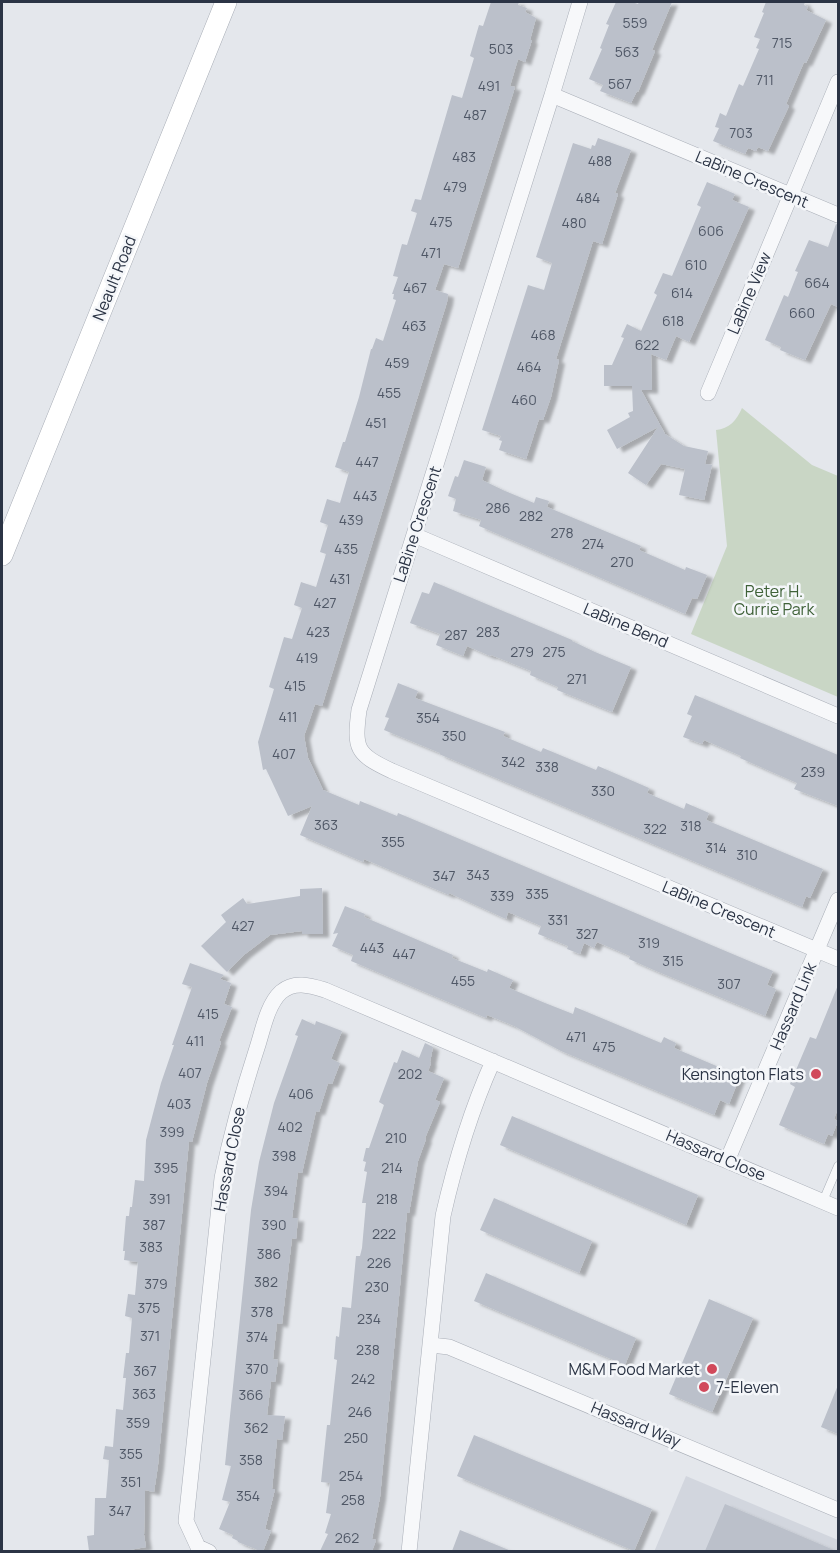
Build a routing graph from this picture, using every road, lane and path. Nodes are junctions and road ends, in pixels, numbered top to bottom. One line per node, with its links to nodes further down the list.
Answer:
1 (226, 2): 9 (main road, Neault Road)
2 (580, 2): 4 (street)
3 (838, 82): 5 (street, LaBine View)
4 (552, 95): 5 (street, LaBine Crescent); 8 (street, LaBine Crescent)
5 (790, 194): 6 (street, LaBine Crescent); 7 (street, LaBine View)
6 (838, 215)
7 (708, 393)
8 (414, 535): 10 (street, LaBine Bend); 12 (street, LaBine Crescent)
9 (2, 555)
10 (838, 716)
11 (838, 900): 12 (street)
12 (817, 950): 13 (street, LaBine Crescent); 15 (street, Hassard Link)
13 (838, 959)
14 (493, 1061): 15 (street, Hassard Close); 19 (street); 21 (street, Hassard Close)
15 (727, 1161): 17 (street, Hassard Close)
16 (838, 1166): 17 (lane)
17 (823, 1201): 18 (street, Hassard Close)
18 (838, 1208)
19 (431, 1345): 20 (street, Hassard Way); 22 (street)
20 (838, 1510)
21 (209, 1551)
22 (409, 1551)

